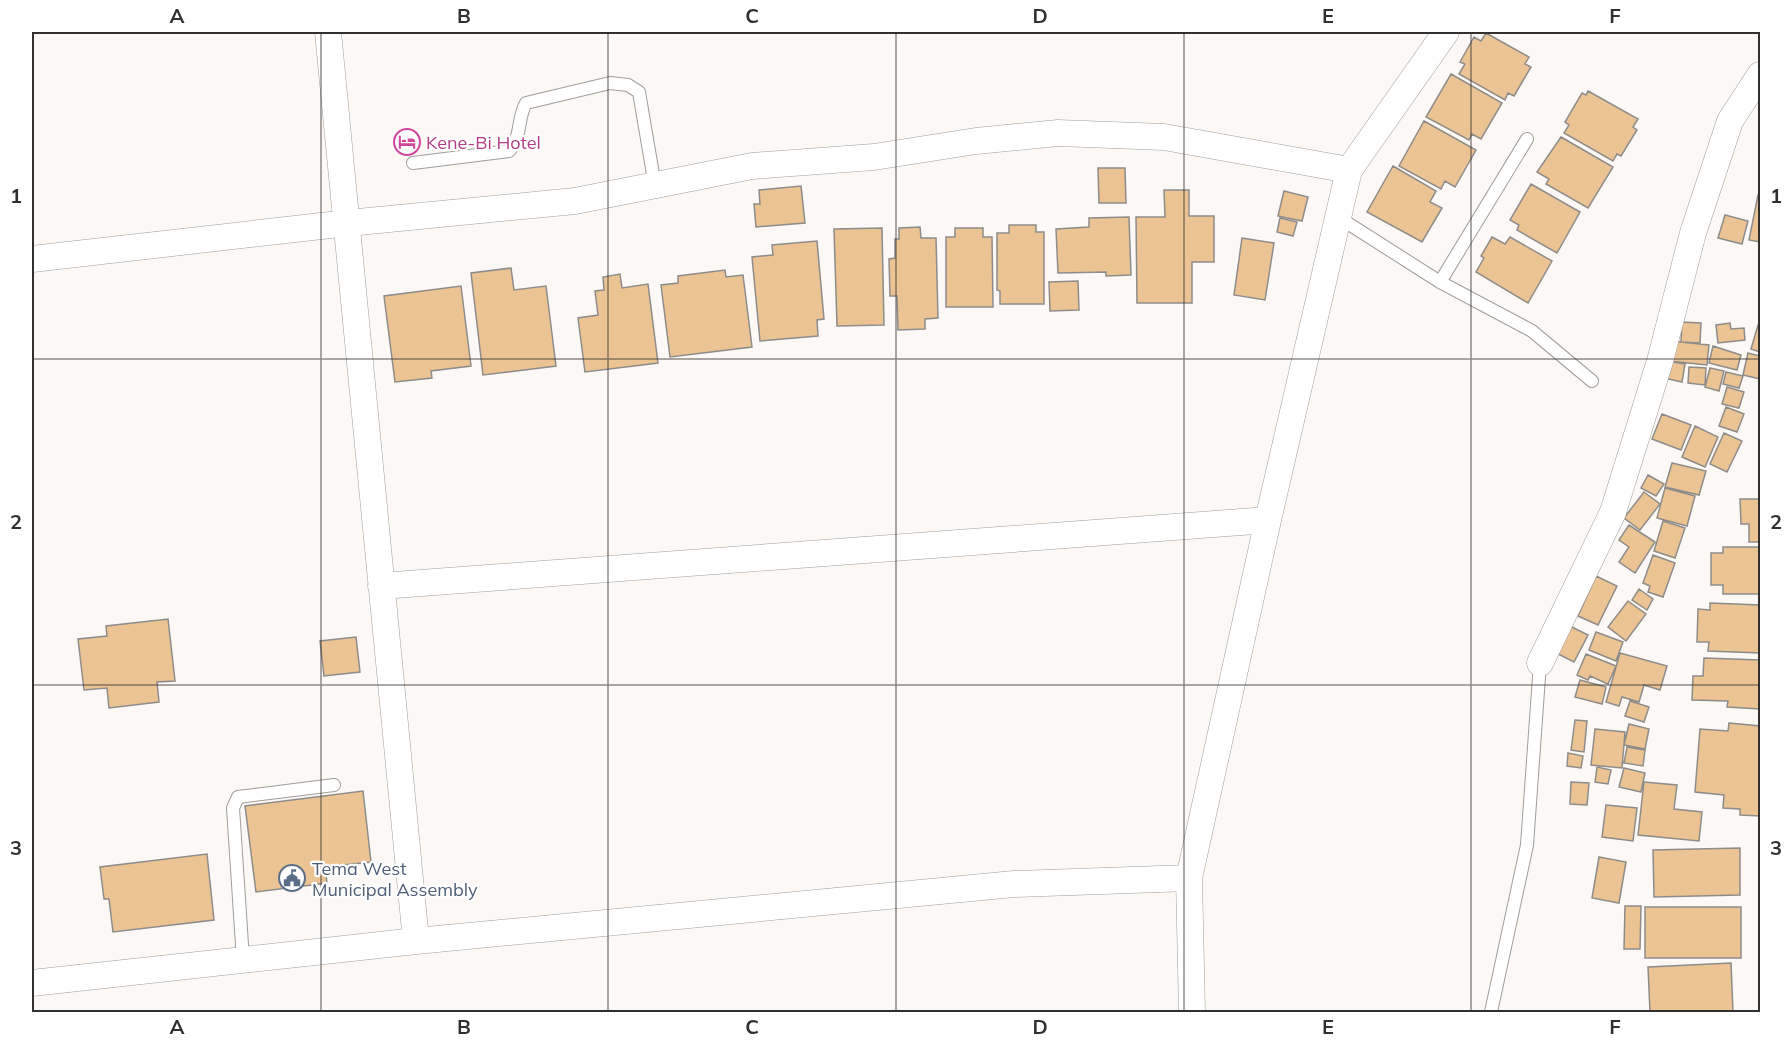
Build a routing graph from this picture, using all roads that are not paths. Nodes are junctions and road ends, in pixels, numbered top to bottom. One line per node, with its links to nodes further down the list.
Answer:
1 (328, 32): 9 (street)
2 (1446, 32): 6 (street)
3 (1761, 75): 15 (street)
4 (1527, 139): 11 (lane)
5 (413, 163): 7 (lane)
6 (1349, 170): 7 (street); 8 (street)
7 (655, 186): 9 (street)
8 (1338, 217): 11 (lane); 13 (street)
9 (348, 223): 10 (street); 14 (street)
10 (32, 259)
11 (1440, 282): 12 (lane)
12 (1592, 381)
13 (1268, 520): 14 (street); 17 (street)
14 (381, 586): 18 (street)
15 (1540, 663): 22 (lane)
16 (334, 785): 19 (lane)
17 (1189, 878): 18 (street); 21 (street)
18 (416, 941): 19 (street)
19 (243, 960): 20 (street)
20 (32, 983)
21 (1192, 1012)
22 (1491, 1012)

